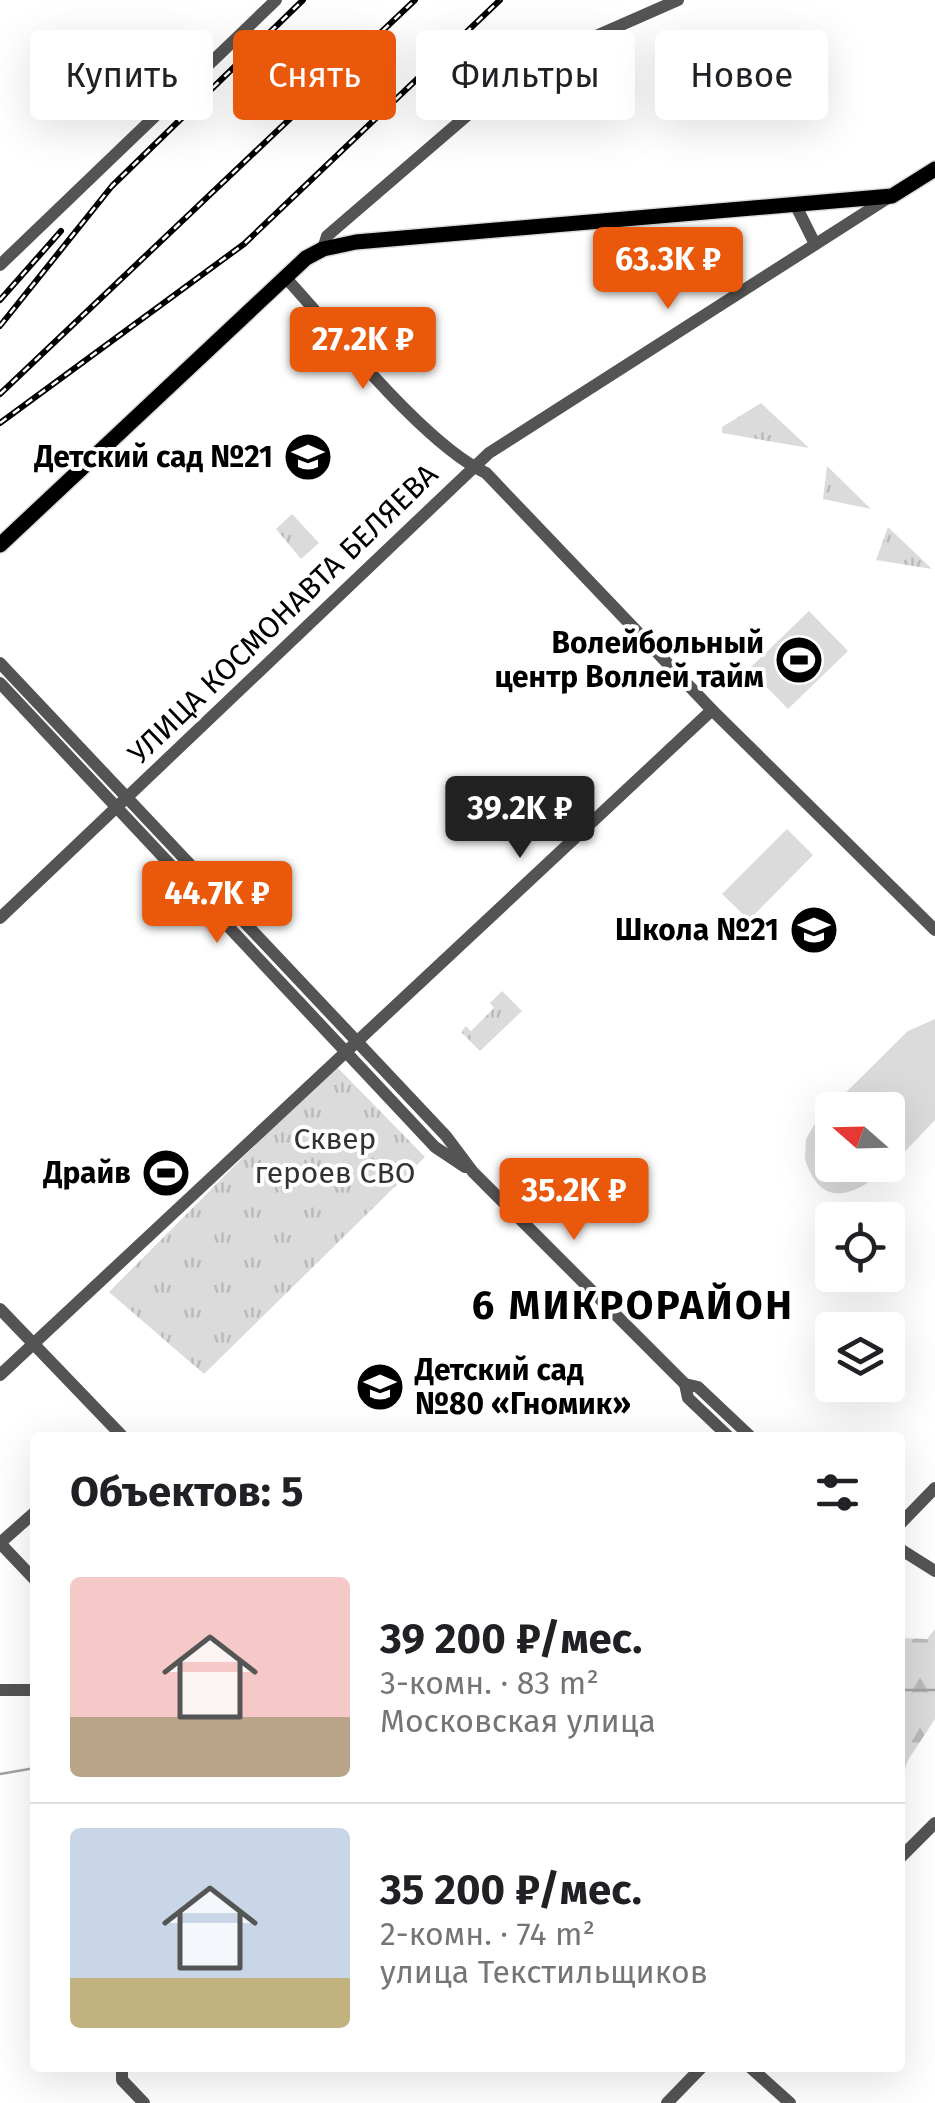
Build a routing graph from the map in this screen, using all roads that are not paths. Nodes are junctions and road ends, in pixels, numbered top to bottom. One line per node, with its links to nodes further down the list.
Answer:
1 (276, 0): 8 (street)
2 (678, 0): 7 (street)
3 (935, 169): 4 (main road)
4 (892, 196): 5 (main road); 6 (street, УЛИЦА КОСМОНАВТА БЕЛЯЕВА)
5 (795, 204): 6 (street); 7 (main road)
6 (815, 244): 10 (street, УЛИЦА КОСМОНАВТА БЕЛЯЕВА)
7 (323, 249): 9 (main road)
8 (0, 264)
9 (284, 277): 10 (street); 11 (main road)
10 (473, 467): 14 (street); 15 (street, УЛИЦА КОСМОНАВТА БЕЛЯЕВА)
11 (0, 545)
12 (0, 662): 15 (street)
13 (0, 683): 15 (street)
14 (712, 710): 17 (street); 18 (street)
15 (123, 802): 16 (street, УЛИЦА КОСМОНАВТА БЕЛЯЕВА); 18 (street); 19 (street)
16 (0, 918)
17 (935, 930)
18 (359, 1042): 19 (street); 20 (street)
19 (346, 1055): 21 (street); 24 (street)
20 (446, 1136): 21 (street); 22 (street)
21 (434, 1147): 22 (street)
22 (473, 1172): 26 (street)
23 (0, 1309): 24 (street)
24 (33, 1344): 25 (street); 27 (street)
25 (0, 1374)
26 (684, 1384): 28 (street); 29 (street)
27 (117, 1432)
28 (724, 1432)
29 (746, 1432)
30 (935, 1488): 32 (street)
31 (30, 1516): 33 (street)
32 (905, 1519)
33 (0, 1542): 36 (street)
34 (905, 1552): 35 (street)
35 (935, 1571)
36 (30, 1575)
37 (0, 1690): 38 (street)
38 (30, 1690)
39 (935, 1822): 40 (street)
40 (905, 1853)
41 (122, 2072): 44 (street)
42 (697, 2072): 45 (street)
43 (755, 2072): 46 (street)
44 (144, 2103)
45 (667, 2103)
46 (790, 2103)

